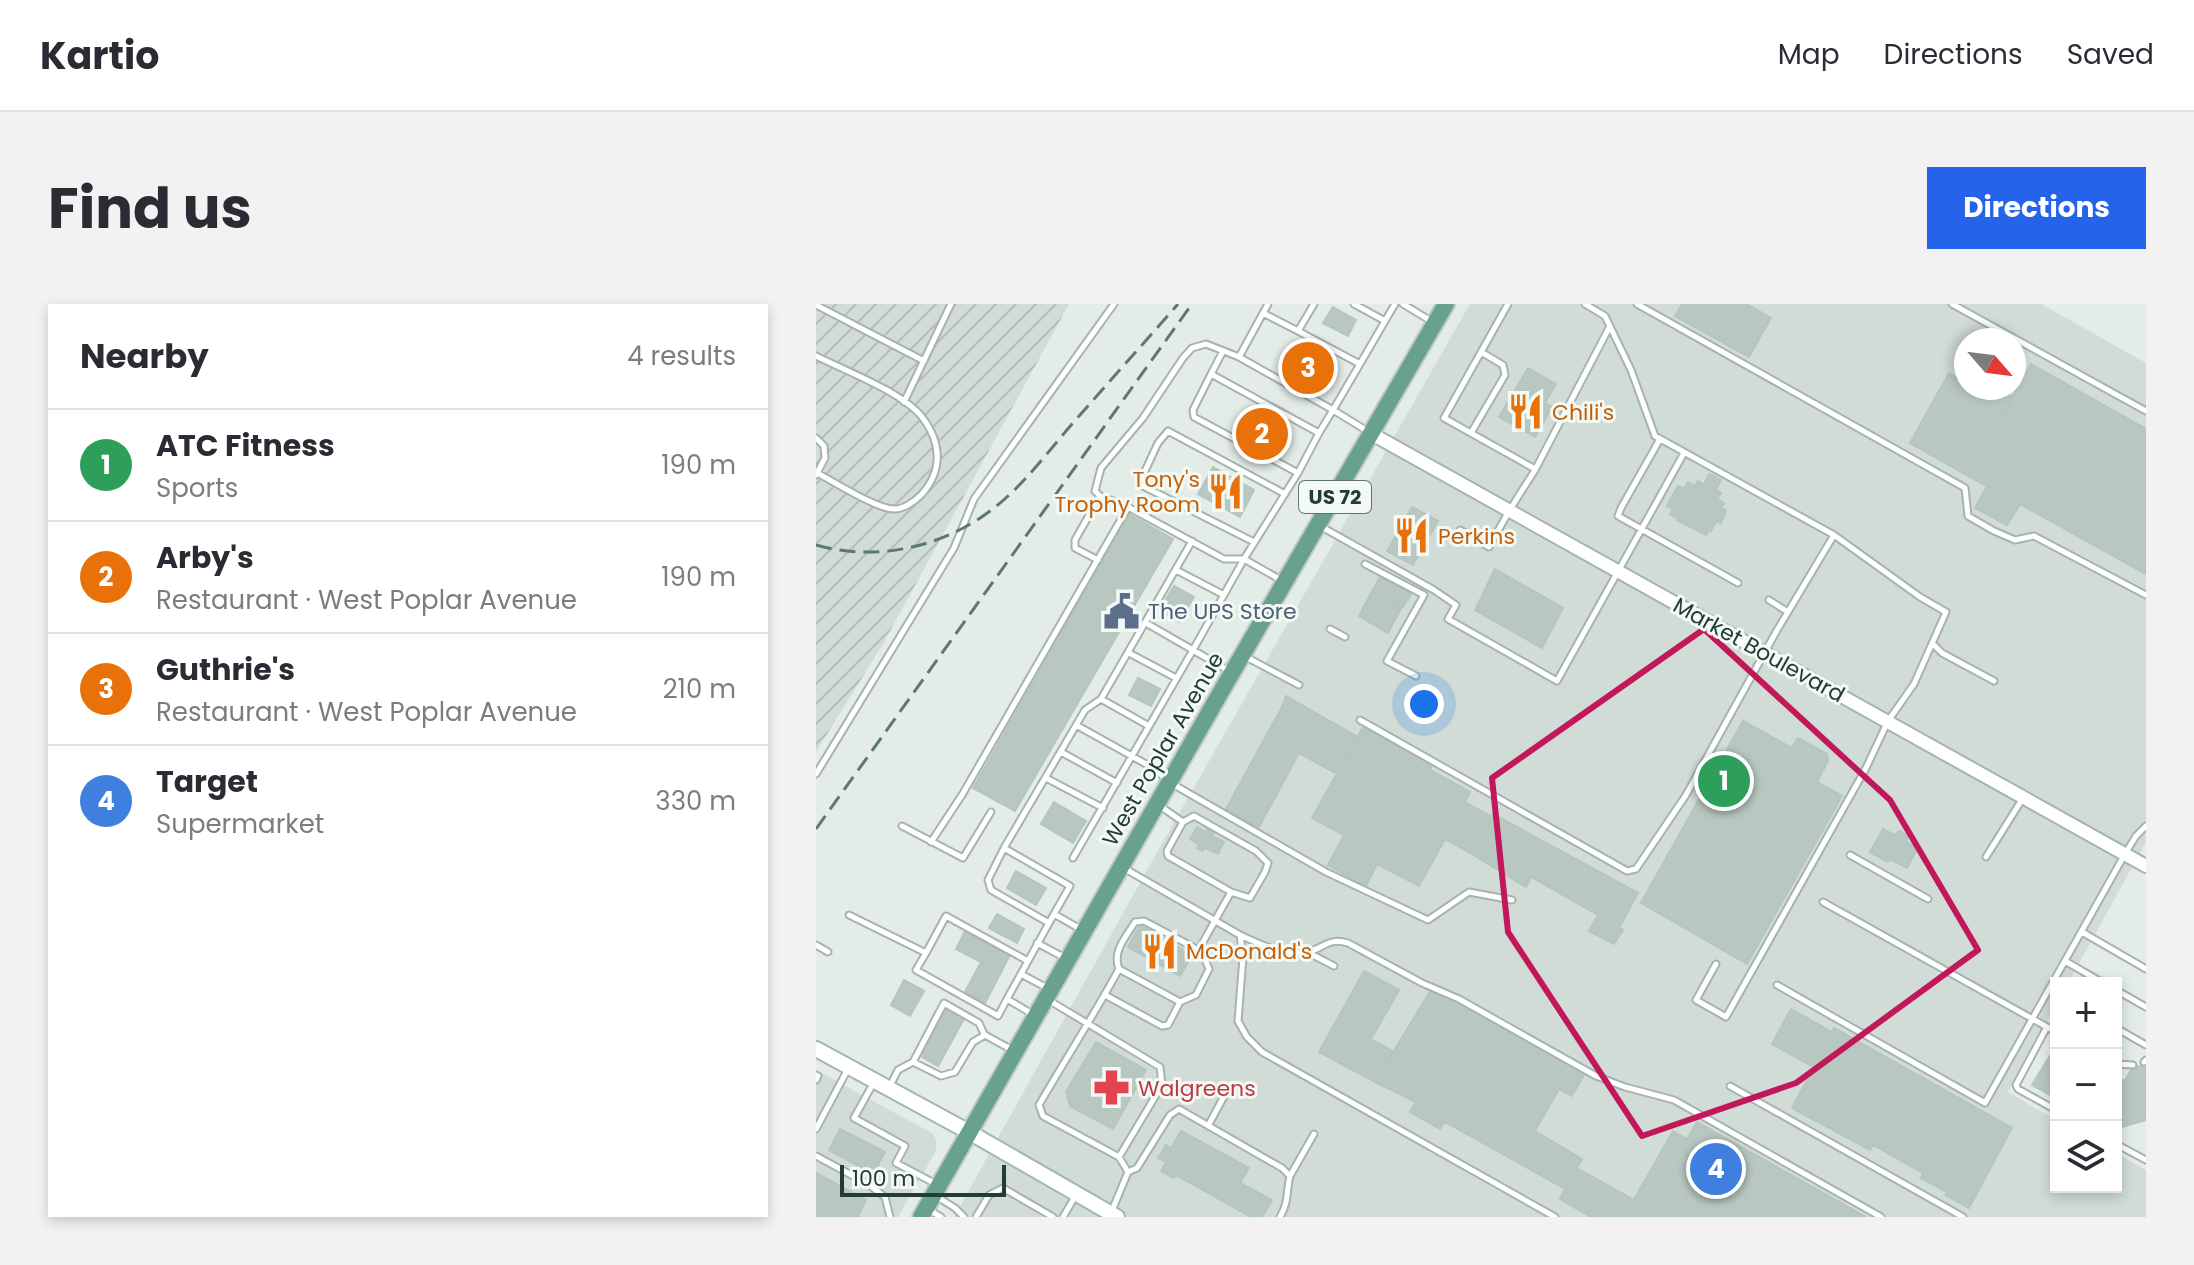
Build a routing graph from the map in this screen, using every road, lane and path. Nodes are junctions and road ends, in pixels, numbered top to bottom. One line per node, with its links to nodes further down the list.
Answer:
1 (951, 304): 23 (lane)
2 (1114, 304): 79 (lane)
3 (1268, 304): 14 (lane)
4 (1314, 304): 18 (lane)
5 (1354, 304): 15 (lane)
6 (1395, 304): 15 (lane)
7 (1403, 304): 16 (lane)
8 (1446, 304): 16 (main road, West Poplar Avenue / US 72)
9 (1508, 304): 20 (lane)
10 (1637, 304): 56 (lane)
11 (1952, 304): 28 (lane)
12 (816, 305): 23 (lane)
13 (1590, 305): 17 (lane)
14 (1263, 313): 18 (lane); 22 (lane)
15 (1385, 321): 24 (lane)
16 (1435, 323): 31 (main road, West Poplar Avenue / US 72)
17 (1610, 326): 33 (lane); 35 (lane)
18 (1298, 331): 24 (lane)
19 (1223, 351): 22 (lane); 25 (lane); 39 (lane)
20 (1481, 352): 30 (lane); 30 (lane)
21 (816, 356): 26 (lane)
22 (1239, 357): 27 (lane)
23 (924, 361): 26 (lane)
24 (1360, 364): 27 (lane)
25 (1211, 374): 29 (lane); 36 (lane)
26 (904, 402): 37 (lane)
27 (1333, 410): 29 (lane); 31 (lane)
28 (2146, 411)
29 (1319, 433): 36 (lane)
30 (1471, 433): 35 (lane)
31 (1372, 434): 41 (street, Market Boulevard); 42 (main road, West Poplar Avenue / US 72)
32 (816, 438): 37 (lane)
33 (1660, 439): 34 (lane); 44 (lane)
34 (1684, 453): 44 (lane); 45 (lane)
35 (1535, 470): 41 (lane)
36 (1298, 473): 38 (lane)
37 (817, 474)
38 (1285, 494): 47 (lane); 47 (lane)
39 (1100, 496): 40 (lane); 49 (lane)
40 (1128, 507): 46 (lane); 49 (lane)
41 (1509, 511): 43 (lane); 52 (street, Market Boulevard)
42 (1319, 525): 52 (lane); 53 (main road, West Poplar Avenue / US 72)
43 (1460, 530)
44 (1641, 530): 52 (lane); 54 (lane)
45 (1834, 535): 58 (lane); 62 (lane)
46 (1192, 541): 48 (lane); 51 (lane)
47 (1254, 542): 48 (lane)
48 (1244, 559): 53 (lane); 55 (lane)
49 (1098, 560): 90 (lane)
50 (1365, 564): 68 (lane)
51 (1176, 570): 55 (lane); 59 (lane)
52 (1618, 571): 65 (street, Market Boulevard)
53 (1285, 582): 66 (main road, West Poplar Avenue / US 72)
54 (1738, 583)
55 (1224, 595): 63 (lane)
56 (2146, 595)
57 (1769, 600): 58 (lane)
58 (1788, 612): 65 (lane)
59 (1146, 623): 63 (lane); 64 (lane)
60 (1330, 629): 61 (lane)
61 (1345, 637)
62 (1933, 644): 70 (lane); 74 (lane)
63 (1193, 650): 67 (lane); 69 (lane)
64 (1129, 653): 69 (lane); 72 (lane)
65 (1765, 653): 73 (lane); 74 (street, Market Boulevard)
66 (1242, 655): 67 (main road, West Poplar Avenue / US 72); 71 (lane)
67 (1232, 673): 81 (main road, West Poplar Avenue / US 72)
68 (1416, 676)
69 (1176, 678): 76 (lane)
70 (1994, 681)
71 (1299, 685)
72 (1101, 699): 75 (lane); 76 (lane)
73 (1360, 720)
74 (1888, 721): 83 (street, Market Boulevard); 118 (lane)
75 (1076, 725): 77 (lane); 78 (lane)
76 (1149, 726): 78 (lane)
77 (1061, 752): 80 (lane); 82 (lane)
78 (1132, 757): 81 (lane); 82 (lane)
79 (816, 774)
80 (1046, 778): 85 (lane); 91 (lane)
81 (1169, 782): 84 (main road, West Poplar Avenue / US 72); 100 (lane)
82 (1117, 783): 85 (lane)
83 (2023, 797): 92 (street, Market Boulevard); 94 (lane)
84 (1156, 804): 87 (lane); 96 (main road, West Poplar Avenue / US 72)
85 (1103, 808): 95 (lane)
86 (991, 812): 90 (lane)
87 (1183, 822): 98 (lane); 98 (lane)
88 (902, 826): 90 (lane)
89 (2146, 826): 92 (lane)
90 (931, 842)
91 (1004, 848): 102 (lane); 105 (lane)
92 (2125, 854): 97 (street, Market Boulevard); 107 (lane)
93 (1850, 855): 99 (lane)
94 (1986, 857)
95 (1073, 858)
96 (1121, 866): 104 (lane); 106 (main road, West Poplar Avenue / US 72)
97 (2146, 866)
98 (1231, 892): 104 (lane)
99 (1928, 899)
100 (1512, 900)
101 (1823, 902): 133 (lane)
102 (1054, 914): 105 (lane); 106 (lane)
103 (849, 915): 114 (lane)
104 (1215, 920): 108 (lane); 111 (lane)
105 (1049, 923): 109 (lane)
106 (1083, 931): 115 (main road, West Poplar Avenue / US 72)
107 (2082, 932): 117 (lane); 121 (lane)
108 (1240, 935): 113 (lane); 171 (lane)
109 (1037, 943): 115 (lane); 116 (lane)
110 (816, 945): 112 (lane)
111 (1198, 951): 120 (lane); 130 (lane)
112 (828, 952)
113 (1307, 952): 119 (lane); 172 (lane)
114 (926, 953): 116 (lane); 129 (lane)
115 (1067, 959): 127 (main road, West Poplar Avenue / US 72)
116 (1028, 961): 122 (lane)
117 (2065, 961): 123 (lane); 125 (lane)
118 (1716, 964)
119 (1334, 966)
120 (1119, 969): 128 (lane); 130 (lane)
121 (2146, 969)
122 (1021, 974): 127 (lane); 129 (lane)
123 (2093, 977)
124 (1777, 985): 133 (lane)
125 (2049, 989): 133 (lane)
126 (2122, 993): 131 (lane)
127 (1048, 994): 132 (main road, West Poplar Avenue / US 72); 134 (lane)
128 (1105, 995): 130 (lane); 134 (lane)
129 (1007, 999): 132 (lane)
130 (1180, 1002)
131 (2146, 1007)
132 (1035, 1016): 141 (main road, West Poplar Avenue / US 72)
133 (2033, 1019): 135 (lane)
134 (1087, 1023): 157 (lane); 157 (lane)
135 (2047, 1027): 136 (lane); 150 (lane)
136 (2050, 1029)
137 (2122, 1031): 139 (lane)
138 (985, 1035): 141 (lane); 142 (lane); 142 (lane)
139 (2146, 1045)
140 (816, 1049): 145 (main road)
141 (1015, 1051): 153 (main road, West Poplar Avenue / US 72)
142 (913, 1062): 149 (lane)
143 (2122, 1064): 144 (lane)
144 (2133, 1065)
145 (849, 1067): 146 (main road); 152 (lane)
146 (875, 1080): 149 (main road); 162 (lane)
147 (1730, 1086): 173 (lane)
148 (1229, 1087): 151 (lane)
149 (889, 1088): 153 (main road)
150 (2050, 1107)
151 (1208, 1126): 159 (lane); 160 (lane)
152 (816, 1129)
153 (969, 1132): 161 (main road); 162 (main road, West Poplar Avenue / US 72)
154 (1314, 1134): 160 (lane)
155 (2122, 1147): 158 (lane)
156 (816, 1156): 164 (lane)
157 (1119, 1157): 159 (lane)
158 (2146, 1160)
159 (1128, 1172): 163 (lane)
160 (1290, 1176): 170 (lane)
161 (1076, 1195): 163 (main road); 169 (lane)
162 (930, 1202): 165 (lane); 166 (lane)
163 (1112, 1216)
164 (890, 1217)
165 (941, 1217)
166 (964, 1217)
167 (976, 1217): 168 (lane)
168 (1053, 1217)
169 (1063, 1217)
170 (1280, 1217)
171 (1555, 1217)
172 (1881, 1217)
173 (1963, 1217)

